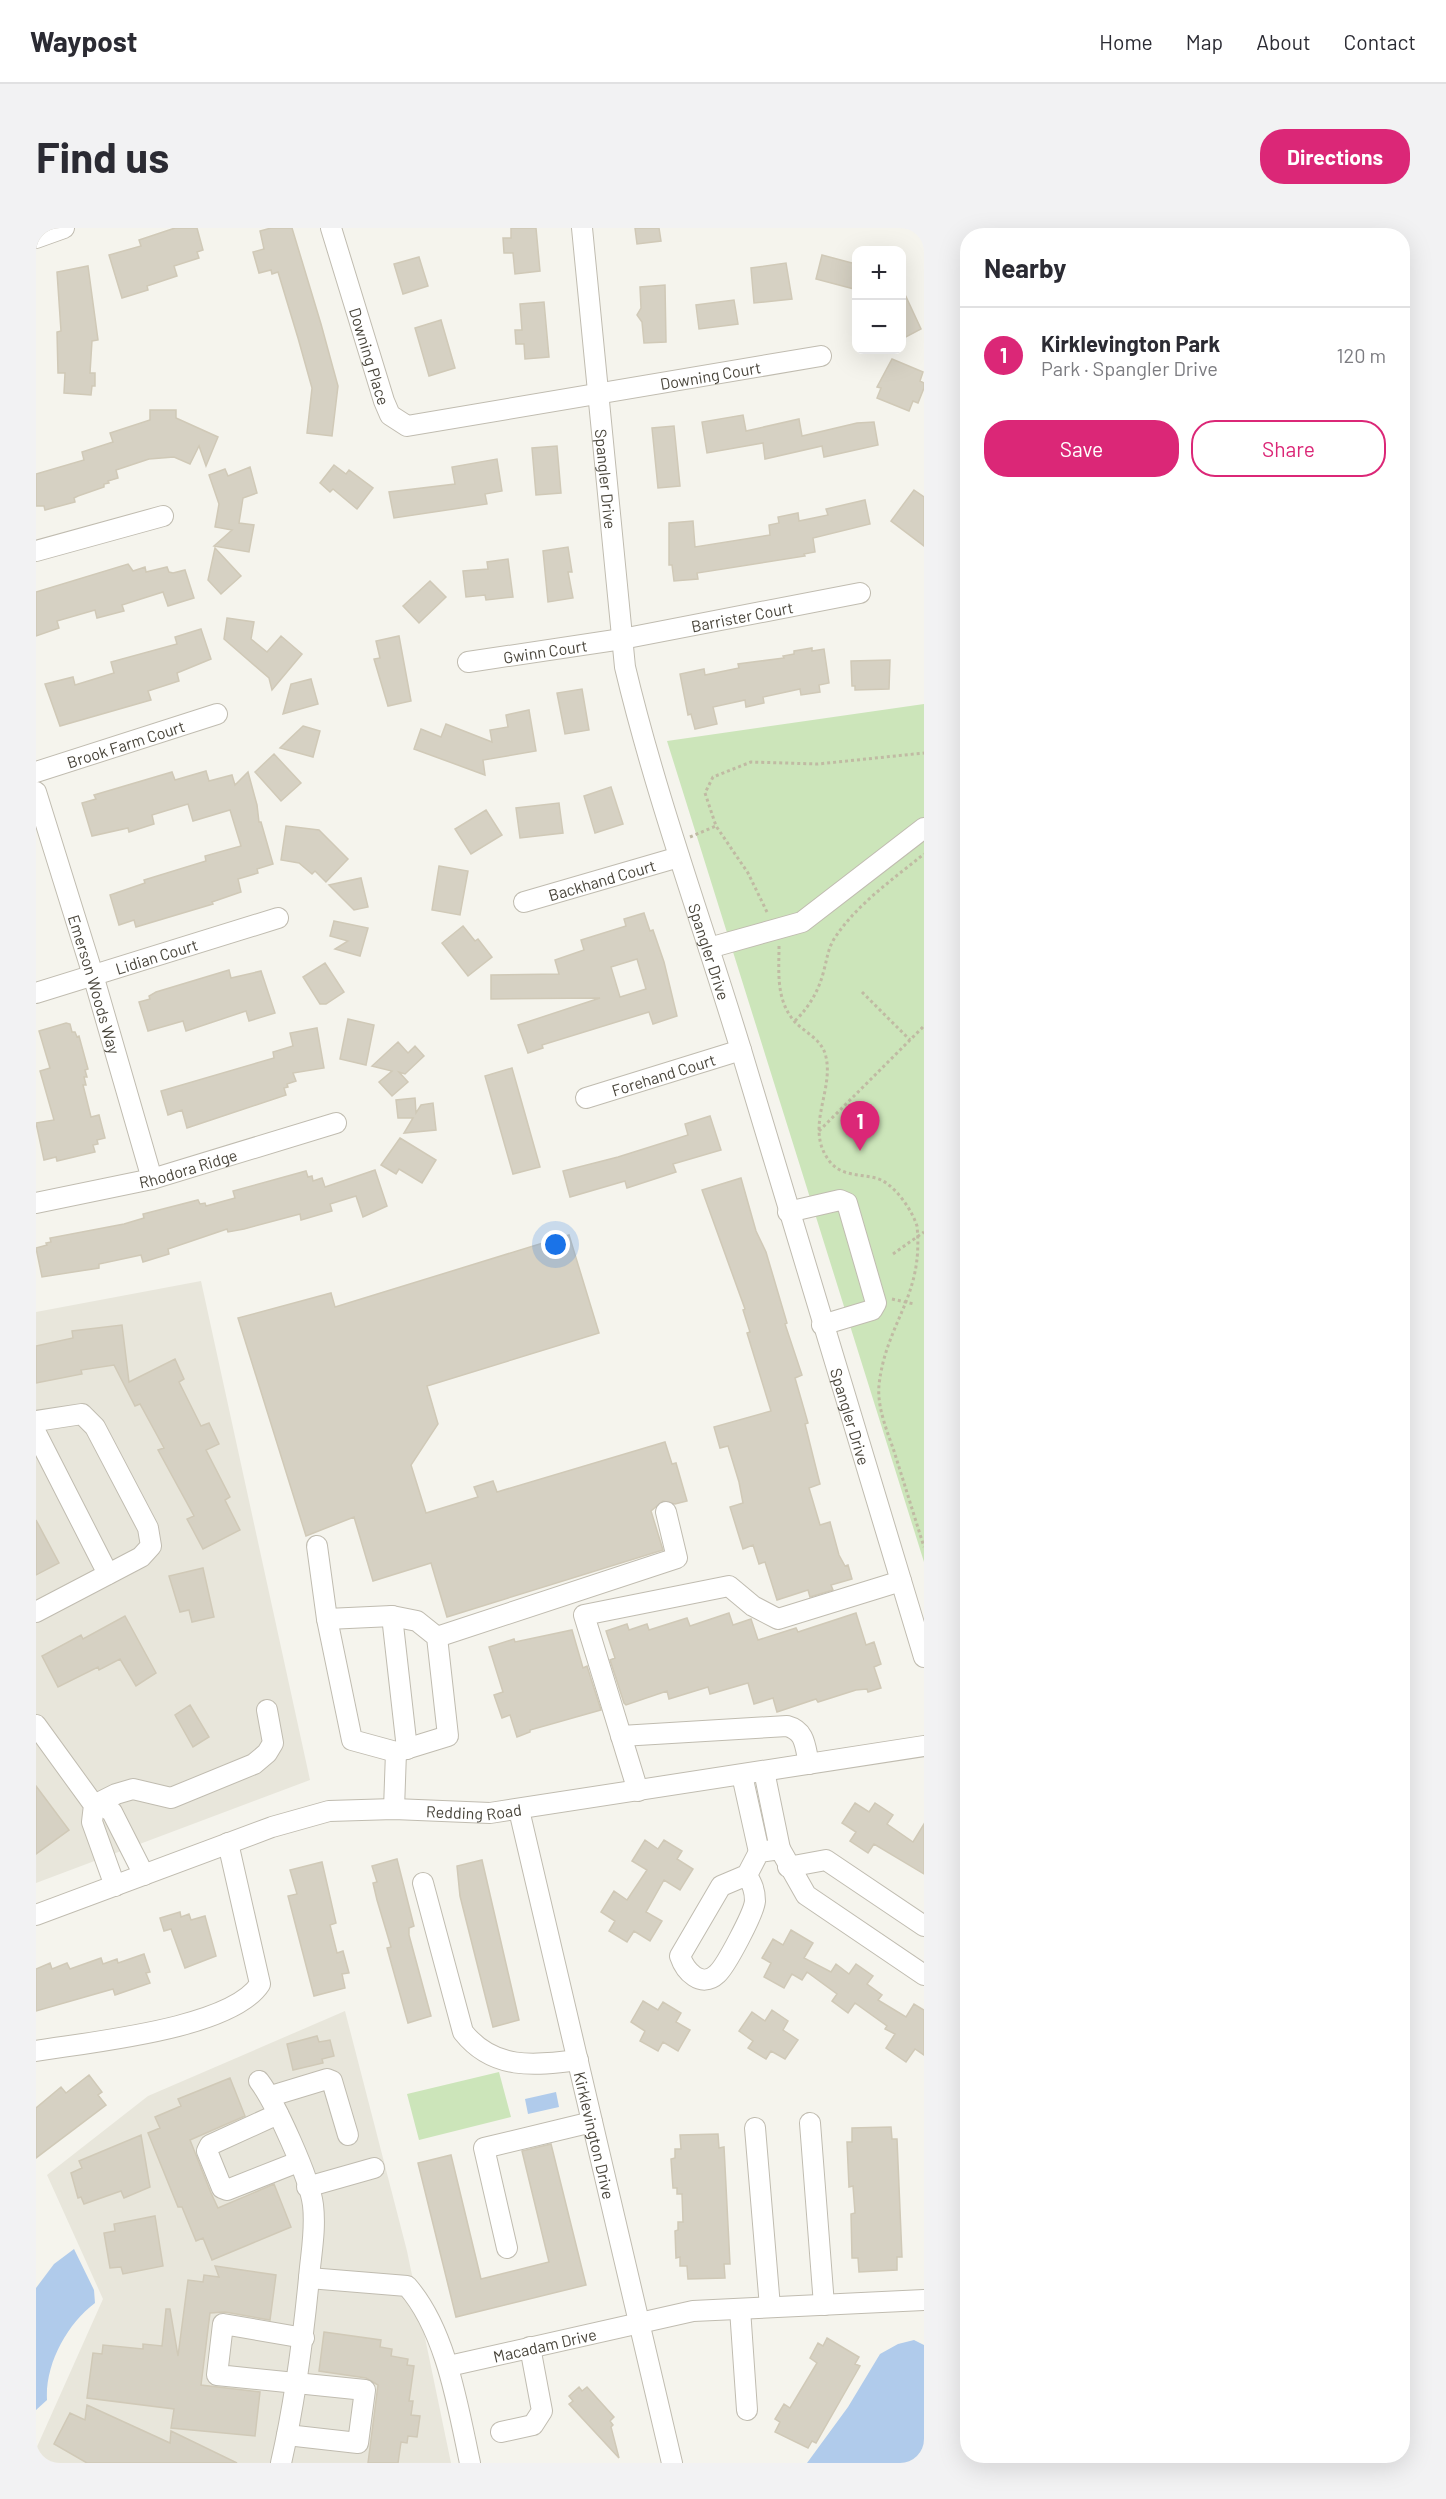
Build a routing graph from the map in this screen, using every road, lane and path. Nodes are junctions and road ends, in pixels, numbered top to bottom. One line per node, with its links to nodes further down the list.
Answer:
1 (64, 228): 4 (street)
2 (331, 228): 6 (street, Downing Place)
3 (582, 228): 6 (street, Spangler Drive)
4 (36, 238)
5 (820, 356): 6 (street, Downing Court)
6 (598, 393): 10 (street, Spangler Drive)
7 (163, 516): 8 (street)
8 (36, 551)
9 (860, 593): 10 (street, Barrister Court)
10 (622, 639): 11 (street, Gwinn Court); 18 (street, Spangler Drive)
11 (468, 662)
12 (217, 714): 14 (street, Brook Farm Court)
13 (924, 753): 16 (path)
14 (36, 772)
15 (36, 792): 24 (street, Emerson Woods Way)
16 (716, 826): 18 (path); 22 (path)
17 (924, 828): 23 (street)
18 (676, 851): 20 (street, Backhand Court); 23 (street, Spangler Drive)
19 (924, 854): 27 (path)
20 (524, 902)
21 (278, 918): 24 (street, Lidian Court)
22 (770, 918)
23 (709, 948): 30 (street, Spangler Drive)
24 (93, 975): 26 (street, Lidian Court); 34 (street, Emerson Woods Way)
25 (862, 992): 29 (path)
26 (36, 993)
27 (795, 1021)
28 (924, 1026): 29 (path)
29 (910, 1040): 33 (path)
30 (741, 1050): 31 (street, Forehand Court); 36 (street, Spangler Drive)
31 (586, 1098)
32 (336, 1123): 34 (street, Rhodora Ridge)
33 (819, 1131)
34 (152, 1179): 35 (street, Rhodora Ridge)
35 (36, 1203)
36 (788, 1212): 39 (street, Spangler Drive); 39 (street)
37 (924, 1232): 38 (path)
38 (893, 1254)
39 (822, 1325): 45 (street, Spangler Drive)
40 (36, 1421): 44 (street)
41 (36, 1432): 44 (street)
42 (666, 1512): 49 (street)
43 (317, 1546): 48 (street)
44 (108, 1574): 46 (street)
45 (901, 1581): 50 (street, Spangler Drive); 53 (street)
46 (36, 1612)
47 (392, 1616): 48 (street); 49 (street); 55 (street)
48 (327, 1619): 55 (street)
49 (437, 1637): 55 (street)
50 (924, 1657)
51 (267, 1710): 60 (street)
52 (38, 1733): 60 (street)
53 (621, 1736): 56 (street); 59 (street)
54 (924, 1746): 56 (street, Redding Road)
55 (401, 1750): 61 (street)
56 (808, 1764): 57 (street, Redding Road)
57 (764, 1771): 58 (street, Redding Road); 64 (street)
58 (742, 1775): 59 (street, Redding Road); 65 (street)
59 (638, 1791): 62 (street, Redding Road)
60 (93, 1805): 67 (street); 70 (street)
61 (394, 1809): 62 (street, Redding Road); 63 (street, Redding Road)
62 (519, 1810): 75 (street, Kirklevington Drive)
63 (228, 1843): 67 (street, Redding Road); 74 (street)
64 (780, 1849): 65 (street); 66 (street)
65 (759, 1852): 68 (street)
66 (788, 1867): 72 (street); 73 (street)
67 (144, 1875): 70 (street, Redding Road)
68 (747, 1875): 68 (street)
69 (423, 1882): 75 (street)
70 (115, 1886): 71 (street, Redding Road)
71 (36, 1915)
72 (924, 1926)
73 (924, 1976)
74 (36, 2051)
75 (578, 2060): 78 (street, Kirklevington Drive)
76 (259, 2081): 77 (street)
77 (275, 2105): 81 (street); 82 (street); 82 (street)
78 (592, 2122): 85 (street); 91 (street, Kirklevington Drive)
79 (810, 2123): 88 (street)
80 (755, 2127): 89 (street)
81 (348, 2135)
82 (298, 2162): 84 (street)
83 (374, 2168): 84 (street)
84 (307, 2187): 86 (street)
85 (507, 2248)
86 (309, 2278): 92 (street); 94 (street)
87 (924, 2300): 88 (street, Macadam Drive)
88 (824, 2305): 89 (street, Macadam Drive)
89 (770, 2307): 90 (street, Macadam Drive)
90 (740, 2309): 91 (street, Macadam Drive); 96 (street)
91 (639, 2322): 93 (street, Macadam Drive); 101 (street, Kirklevington Drive)
92 (304, 2338): 95 (street); 95 (street)
93 (530, 2347): 94 (street, Macadam Drive); 97 (street)
94 (449, 2366): 100 (street)
95 (295, 2384): 98 (street); 98 (street)
96 (747, 2410)
97 (501, 2432)
98 (287, 2435): 99 (street)
99 (281, 2463)
100 (470, 2463)
101 (672, 2463)

